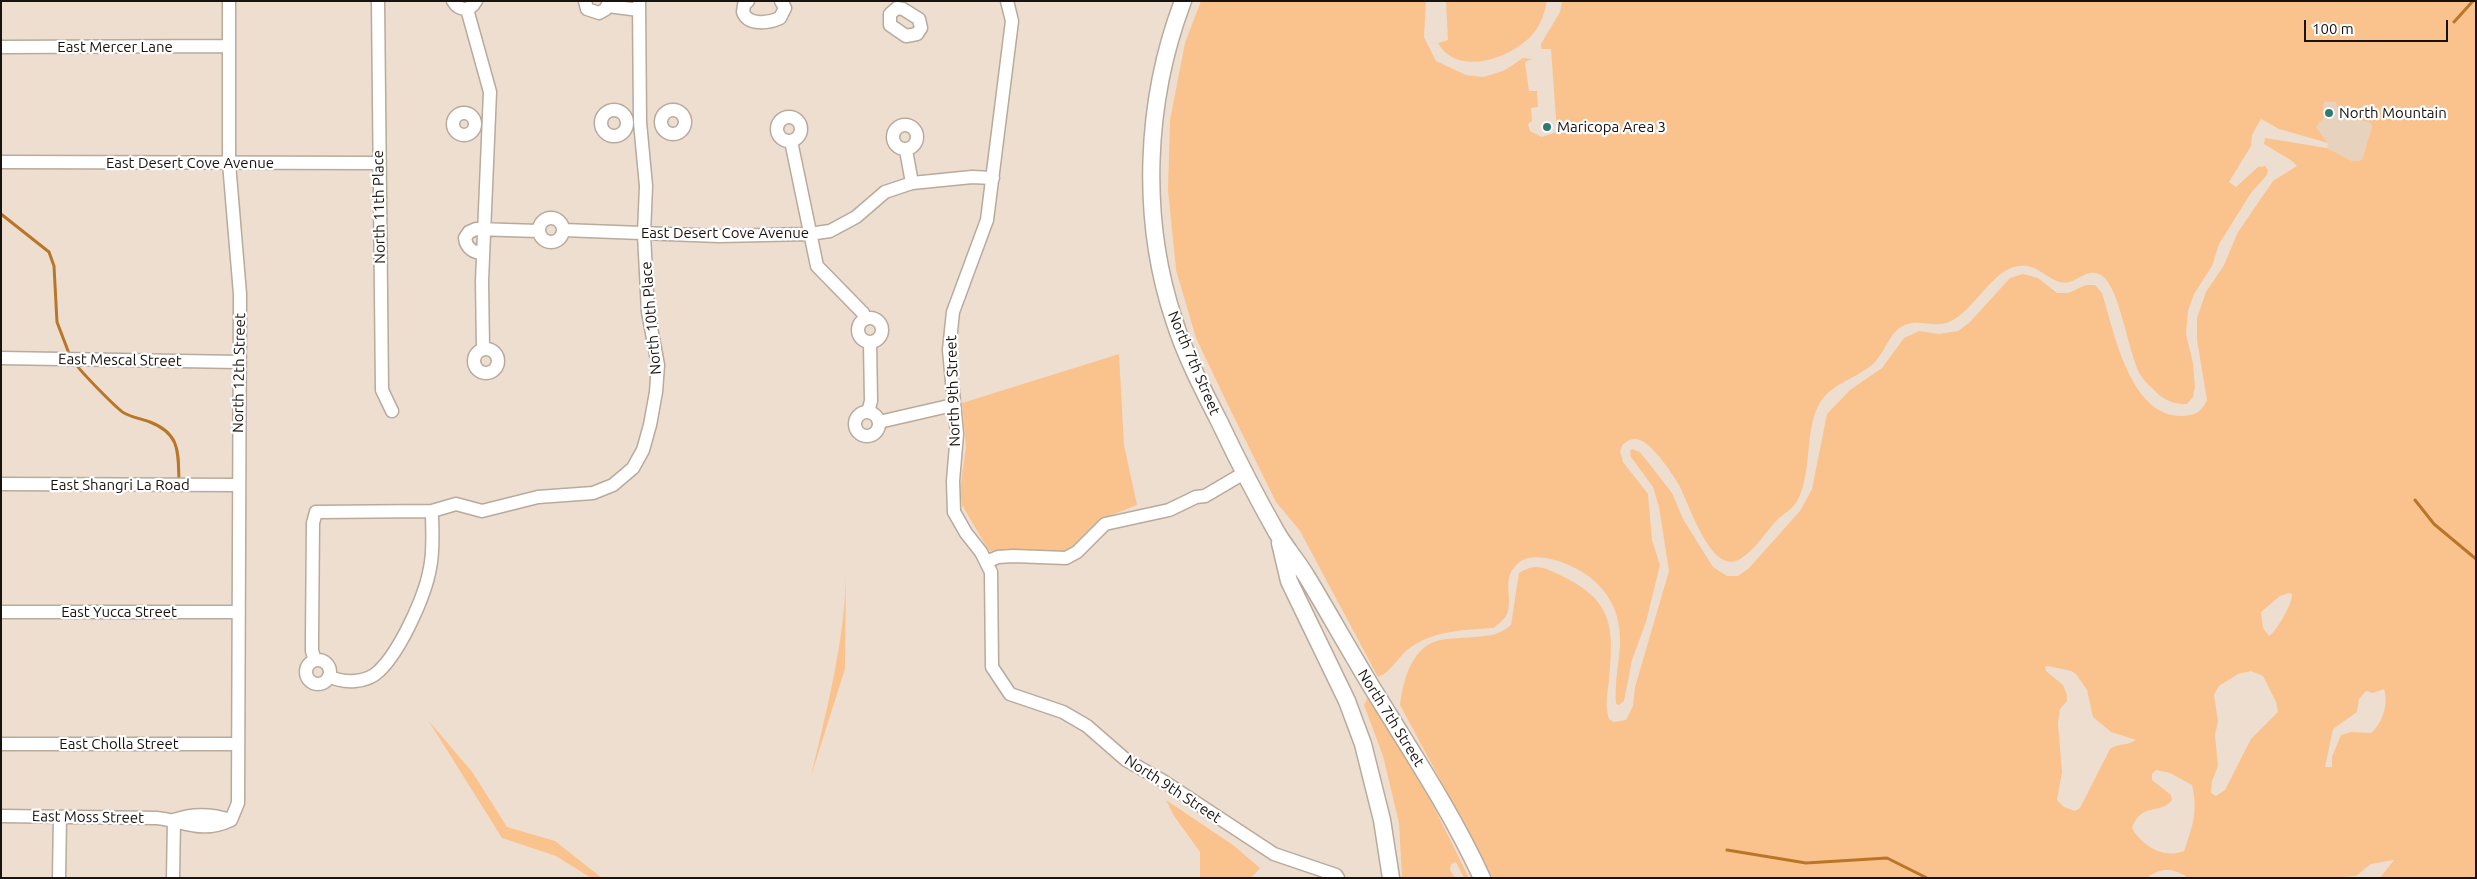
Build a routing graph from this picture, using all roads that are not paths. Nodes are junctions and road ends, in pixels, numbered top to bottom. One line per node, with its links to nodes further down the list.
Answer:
1 (229, 1): 12 (street, North 12th Street)
2 (378, 1): 23 (street, North 11th Place)
3 (453, 1): 10 (street)
4 (585, 1): 9 (street, North 10th Place)
5 (748, 1): 6 (street)
6 (781, 1)
7 (1007, 1): 24 (street, North 9th Street)
8 (1183, 1): 39 (main road, North 7th Street)
9 (609, 4): 11 (street, North 10th Place)
10 (472, 5): 14 (street)
11 (639, 6): 16 (street, North 10th Place)
12 (229, 46): 13 (street, East Mercer Lane); 22 (street, North 12th Street)
13 (1, 47)
14 (490, 122): 18 (street); 26 (street)
15 (626, 122): 16 (street)
16 (640, 122): 17 (street); 27 (street, North 10th Place)
17 (661, 122)
18 (475, 124)
19 (791, 141): 28 (street)
20 (906, 150): 25 (street)
21 (1, 162): 22 (street, East Desert Cove Avenue)
22 (229, 163): 23 (street, East Desert Cove Avenue); 34 (street, North 12th Street)
23 (379, 163): 36 (street, North 11th Place)
24 (993, 178): 25 (street, East Desert Cove Avenue); 35 (street, North 9th Street)
25 (912, 183): 28 (street, East Desert Cove Avenue)
26 (484, 229): 27 (street, East Desert Cove Avenue); 29 (street); 29 (street)
27 (644, 234): 28 (street, East Desert Cove Avenue); 42 (street, North 10th Place)
28 (809, 234): 30 (street)
29 (483, 253): 32 (street)
30 (865, 319): 31 (street); 31 (street)
31 (870, 342): 37 (street)
32 (483, 349)
33 (1, 358): 34 (street, East Mescal Street)
34 (239, 362): 41 (street, North 12th Street)
35 (953, 405): 38 (street); 44 (street, North 9th Street)
36 (392, 411)
37 (868, 412): 38 (street); 38 (street)
38 (879, 422)
39 (1244, 473): 43 (main road, North 7th Street); 44 (street)
40 (1, 484): 41 (street, East Shangri La Road)
41 (238, 485): 46 (street, North 12th Street)
42 (432, 511): 47 (street); 48 (street)
43 (1278, 536): 58 (main road, North 7th Street); 59 (main road, North 7th Street)
44 (986, 562): 57 (street, North 9th Street)
45 (1, 612): 46 (street, East Yucca Street)
46 (238, 612): 50 (street, North 12th Street)
47 (315, 660): 48 (street); 48 (street)
48 (329, 676)
49 (1, 744): 50 (street, East Cholla Street)
50 (237, 744): 54 (street, North 12th Street)
51 (1, 816): 52 (street, East Moss Street)
52 (60, 817): 53 (street, East Moss Street); 55 (street)
53 (174, 820): 54 (street, East Moss Street); 56 (street)
54 (231, 820)
55 (60, 878)
56 (173, 878)
57 (1338, 878)
58 (1391, 878)
59 (1482, 878)

